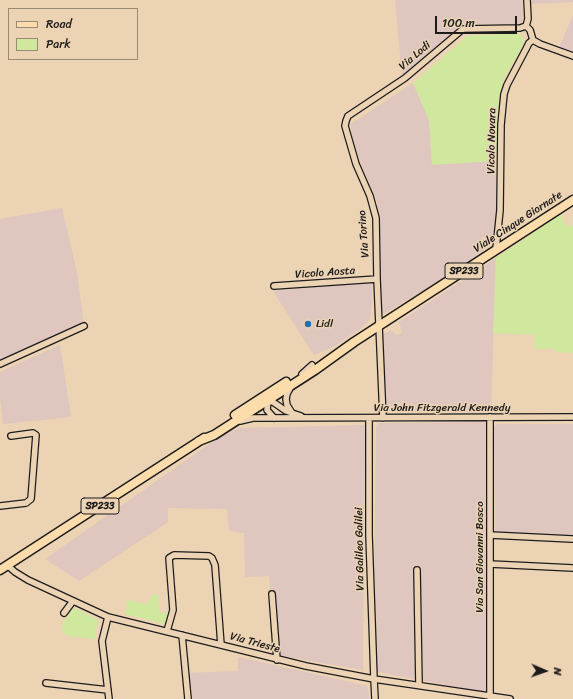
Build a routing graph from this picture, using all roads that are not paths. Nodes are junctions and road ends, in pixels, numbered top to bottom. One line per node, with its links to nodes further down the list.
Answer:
1 (526, 0): 2 (street)
2 (526, 26): 3 (street); 5 (street, Via Lodi)
3 (533, 40): 4 (street); 7 (street, Vicolo Novara)
4 (573, 56)
5 (346, 121): 8 (street, Via Torino)
6 (573, 200): 7 (main road, Viale Cinque Giornate / SP233)
7 (496, 249): 11 (main road, Viale Cinque Giornate / SP233)
8 (376, 279): 9 (street, Vicolo Aosta); 11 (street, Via Torino)
9 (274, 286)
10 (84, 326): 13 (street)
11 (379, 326): 12 (main road, Viale Cinque Giornate / SP233); 22 (street, Via Torino)
12 (354, 342): 14 (main road, Viale Cinque Giornate / SP233); 15 (main road, Viale Cinque Giornate / SP233)
13 (0, 364)
14 (312, 366): 16 (street); 23 (main road, Viale Cinque Giornate / SP233)
15 (291, 385): 16 (main road, Viale Cinque Giornate / SP233); 17 (street)
16 (268, 400): 17 (street, Via John Fitzgerald Kennedy); 20 (street); 23 (main road, Viale Cinque Giornate / SP233)
17 (292, 413): 24 (street, Via John Fitzgerald Kennedy)
18 (490, 417): 19 (street, Via John Fitzgerald Kennedy); 22 (street, Via John Fitzgerald Kennedy); 27 (street, Via San Giovanni Bosco)
19 (573, 417)
20 (274, 418): 23 (street, Via John Fitzgerald Kennedy); 24 (street, Via John Fitzgerald Kennedy)
21 (369, 418): 22 (street, Via John Fitzgerald Kennedy); 24 (street, Via John Fitzgerald Kennedy); 42 (street, Via Galileo Galilei)
22 (383, 418)
23 (234, 419): 30 (main road, Viale Cinque Giornate / SP233)
24 (311, 419)
25 (11, 436): 26 (street)
26 (0, 506)
27 (490, 535): 28 (street); 29 (street, Via San Giovanni Bosco)
28 (572, 539)
29 (490, 564): 31 (street); 46 (street, Via San Giovanni Bosco)
30 (7, 565): 32 (main road, Viale Cinque Giornate / SP233); 35 (street, Via Trieste)
31 (573, 568)
32 (0, 570)
33 (416, 570): 44 (street)
34 (272, 594): 41 (street)
35 (73, 601): 36 (street); 37 (street, Via Trieste)
36 (64, 613)
37 (108, 617): 38 (street, Via Trieste); 45 (street)
38 (167, 631): 39 (street, Via Trieste); 40 (street)
39 (182, 635): 40 (street, Via Trieste); 48 (street)
40 (221, 645): 41 (street, Via Trieste)
41 (277, 660): 42 (street, Via Trieste)
42 (374, 679): 44 (street, Via Trieste); 49 (street, Via Galileo Galilei)
43 (46, 683): 45 (street)
44 (419, 685): 46 (street, Via Trieste)
45 (108, 690): 47 (street)
46 (490, 697): 50 (street, Via Trieste)
47 (109, 699)
48 (188, 699)
49 (375, 699)
50 (510, 699)

